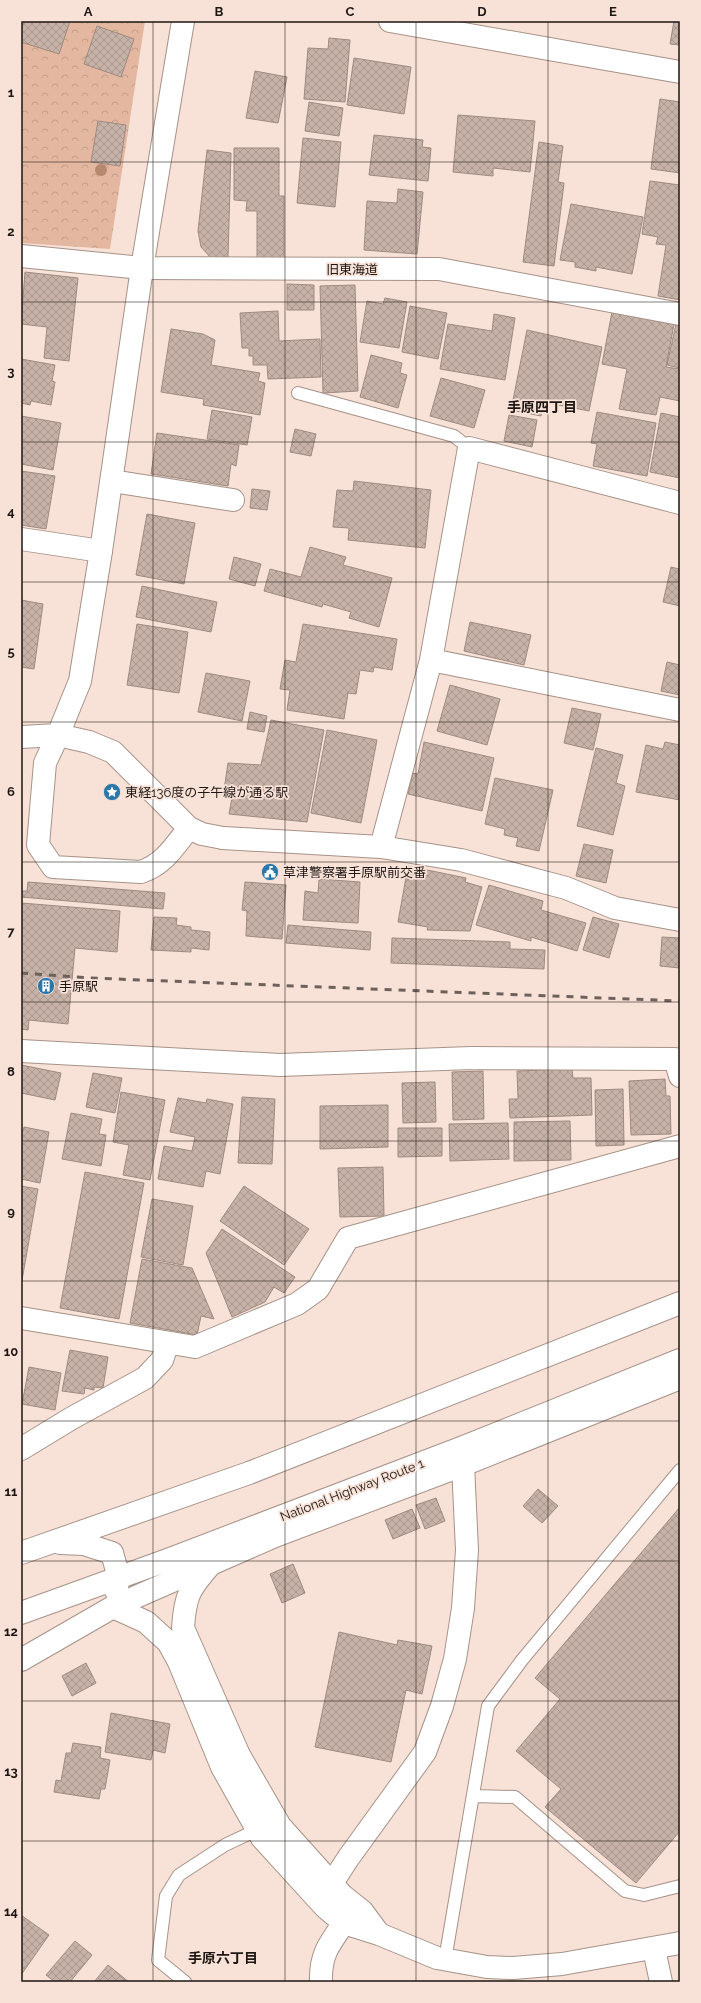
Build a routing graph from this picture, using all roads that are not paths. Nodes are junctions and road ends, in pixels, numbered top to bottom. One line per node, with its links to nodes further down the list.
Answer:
1 (183, 21): 5 (main road)
2 (390, 21): 3 (main road)
3 (680, 72)
4 (21, 256): 5 (main road, 旧東海道)
5 (142, 268): 6 (main road, 旧東海道); 9 (main road)
6 (680, 314)
7 (298, 393): 8 (lane)
8 (469, 448): 11 (main road); 14 (main road)
9 (112, 481): 10 (main road); 13 (main road)
10 (233, 500)
11 (680, 503)
12 (21, 539): 13 (main road)
13 (101, 551): 16 (main road)
14 (431, 660): 15 (main road); 19 (main road)
15 (680, 710)
16 (58, 735): 17 (main road); 18 (main road); 18 (main road)
17 (21, 737)
18 (189, 828): 19 (main road)
19 (381, 847): 20 (main road)
20 (680, 920)
21 (21, 1051): 22 (main road)
22 (680, 1076)
23 (680, 1146): 26 (main road)
24 (680, 1303): 32 (main road)
25 (21, 1318): 26 (main road)
26 (168, 1343): 29 (main road)
27 (680, 1360): 35 (main road, National Highway Route 1)
28 (680, 1378): 30 (main road)
29 (21, 1449)
30 (463, 1465): 34 (main road); 41 (main road)
31 (680, 1470): 39 (lane)
32 (50, 1543): 33 (main road); 35 (main road)
33 (21, 1553)
34 (210, 1565): 36 (main road); 40 (main road)
35 (119, 1578): 36 (main road); 37 (main road, National Highway Route 1)
36 (113, 1607): 38 (main road); 40 (main road)
37 (21, 1613)
38 (21, 1660)
39 (473, 1796): 42 (lane); 47 (lane)
40 (267, 1825): 41 (main road); 43 (main road); 48 (lane)
41 (332, 1883): 44 (main road)
42 (680, 1886)
43 (344, 1923): 44 (main road); 49 (main road)
44 (379, 1934): 47 (main road)
45 (680, 1943): 46 (main road)
46 (654, 1949): 47 (main road); 50 (main road)
47 (445, 1960)
48 (184, 1982)
49 (321, 1982)
50 (661, 1982)

